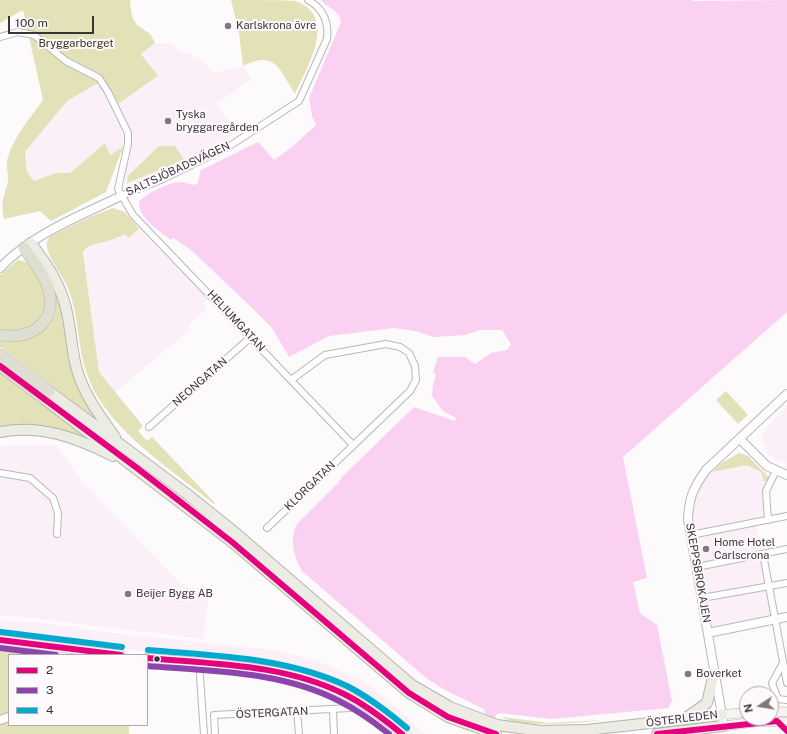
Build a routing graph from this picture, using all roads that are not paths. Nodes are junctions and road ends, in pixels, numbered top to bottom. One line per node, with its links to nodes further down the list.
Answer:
1 (308, 0): 3 (street, SALTSJÖBADSVÄGEN)
2 (0, 37): 3 (street)
3 (122, 196): 4 (street); 7 (street, HELIUMGATAN)
4 (27, 246): 5 (street); 6 (highway); 17 (main road)
5 (0, 268)
6 (0, 335)
7 (251, 337): 10 (street, HELIUMGATAN); 13 (street, NEONGATAN)
8 (0, 355): 12 (highway, ÖSTERLEDEN)
9 (0, 366): 12 (highway, ÖSTERLEDEN)
10 (291, 380): 16 (street, HELIUMGATAN); 16 (street, KLORGATAN)
11 (787, 394): 15 (street, SKEPPSBROKAJEN)
12 (46, 395): 17 (main road, ÖSTERLEDEN); 18 (main road, ÖSTERLEDEN)
13 (149, 427)
14 (0, 432): 18 (main road)
15 (740, 439): 19 (street); 26 (street, SKEPPSBROKAJEN)
16 (353, 445): 24 (street, KLORGATAN)
17 (123, 446): 52 (main road, ÖSTERLEDEN)
18 (137, 468): 52 (main road, ÖSTERLEDEN)
19 (776, 471): 21 (street); 23 (street)
20 (0, 473): 25 (street)
21 (787, 475)
22 (787, 516): 23 (street)
23 (768, 520): 26 (street)
24 (267, 528)
25 (57, 534)
26 (691, 535): 29 (street, SKEPPSBROKAJEN)
27 (787, 550): 28 (street)
28 (763, 554): 29 (street); 31 (street)
29 (697, 568): 32 (street, SKEPPSBROKAJEN)
30 (787, 583): 31 (street)
31 (770, 587): 32 (street); 34 (street)
32 (702, 598): 35 (street, SKEPPSBROKAJEN)
33 (787, 617): 34 (street)
34 (775, 620): 35 (street); 41 (street)
35 (708, 633): 42 (street, SKEPPSBROKAJEN)
36 (0, 640): 37 (main road)
37 (87, 653): 38 (main road)
38 (104, 654)
39 (148, 658): 40 (main road)
40 (199, 662): 55 (street); 59 (main road)
41 (783, 663): 43 (street); 44 (street)
42 (714, 673): 49 (street, SKEPPSBROKAJEN); 50 (main road)
43 (787, 683)
44 (787, 700)
45 (350, 708): 46 (street, ÖSTERGATAN)
46 (333, 710): 47 (street, ÖSTERGATAN); 58 (street)
47 (297, 711): 56 (street, ÖSTERGATAN); 57 (street)
48 (739, 713): 49 (main road, ÖSTERLEDEN)
49 (722, 715): 50 (main road, ÖSTERLEDEN); 53 (street, SKEPPSBROKAJEN)
50 (683, 719): 54 (main road, ÖSTERLEDEN)
51 (787, 722): 53 (main road, ÖSTERLEDEN)
52 (478, 724): 54 (main road, ÖSTERLEDEN)
53 (723, 726): 60 (main road, ÖSTERLEDEN)
54 (496, 731)
55 (204, 734)
56 (215, 734)
57 (298, 734)
58 (334, 734)
59 (402, 734)
60 (657, 734)

